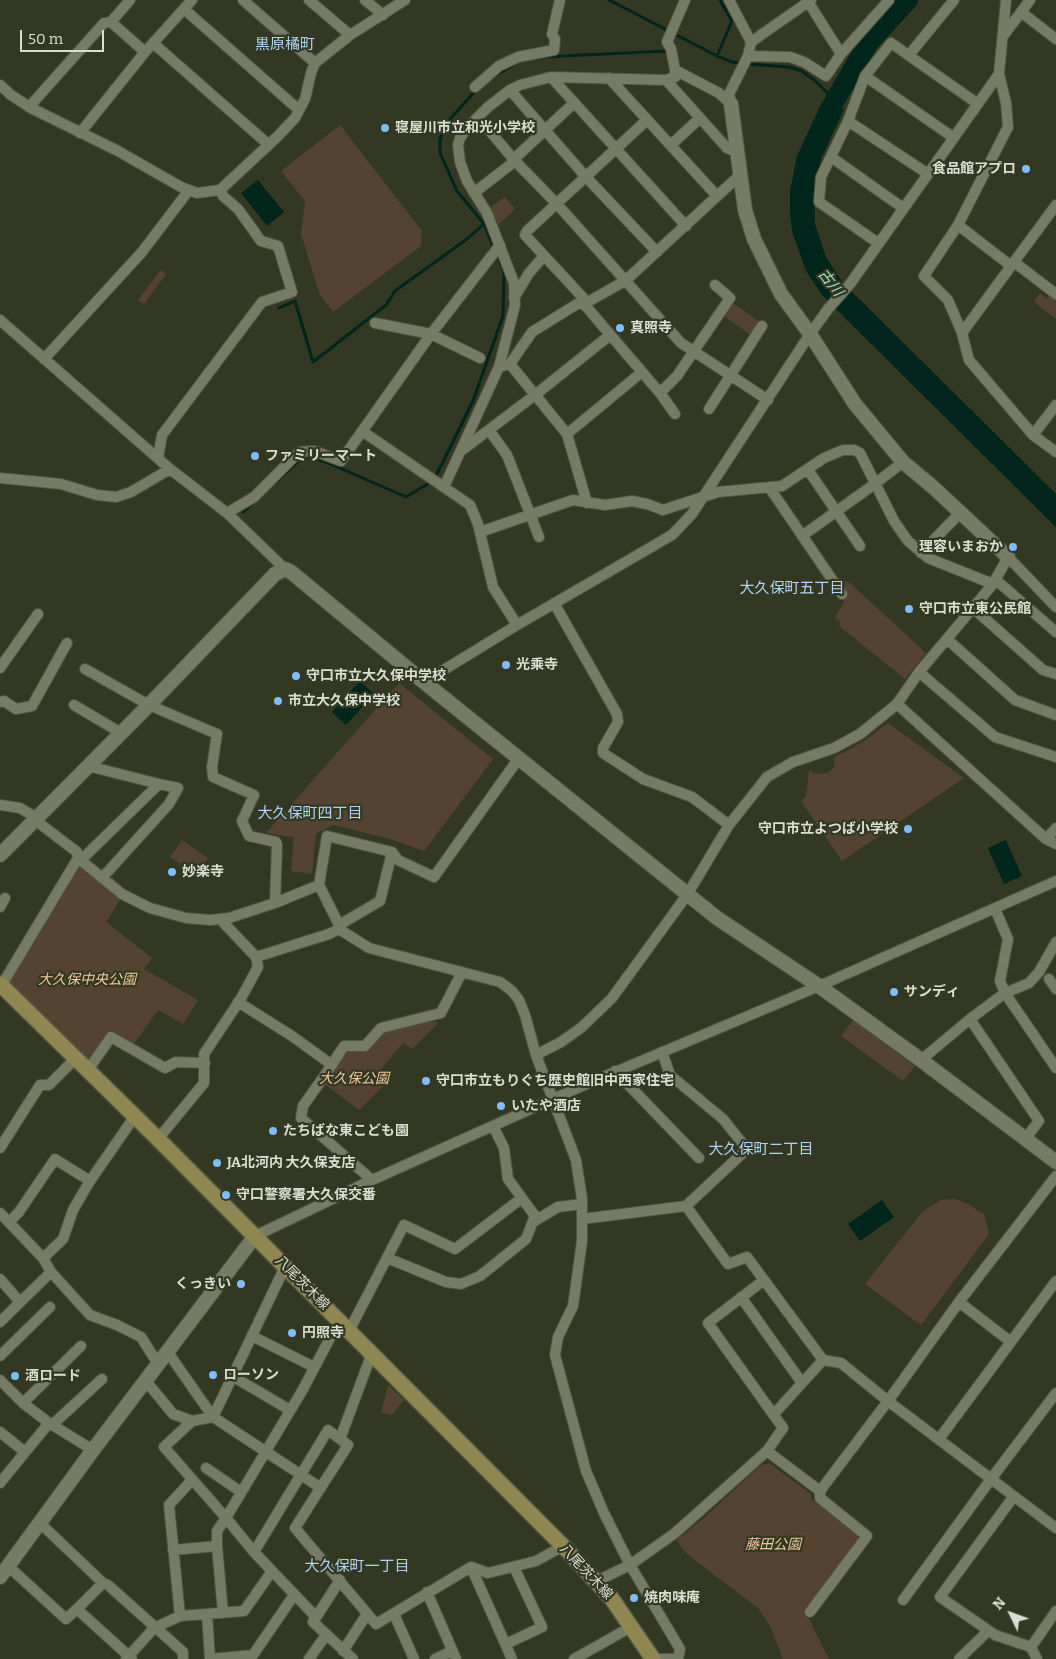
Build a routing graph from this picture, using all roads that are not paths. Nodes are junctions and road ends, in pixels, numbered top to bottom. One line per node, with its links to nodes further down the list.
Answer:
1 (130, 0): 18 (street)
2 (192, 0): 15 (street)
3 (243, 0): 28 (street)
4 (309, 0): 19 (street)
5 (365, 0): 17 (street)
6 (405, 0): 17 (street)
7 (560, 0): 36 (street)
8 (685, 0): 29 (street)
9 (729, 0): 22 (street)
10 (888, 0): 25 (street)
11 (954, 0): 26 (street)
12 (1006, 0): 20 (street)
13 (1030, 0): 16 (street)
14 (808, 1): 22 (street); 25 (street)
15 (184, 9): 23 (street); 42 (street)
16 (1021, 12): 20 (street); 21 (street)
17 (383, 15): 19 (street)
18 (111, 22): 24 (street); 41 (street)
19 (350, 36): 28 (street)
20 (1003, 36): 30 (street)
21 (1056, 39)
22 (751, 42): 27 (street)
23 (153, 43): 24 (street); 50 (street)
24 (145, 52): 48 (street)
25 (841, 54): 27 (street)
26 (909, 55): 31 (street); 40 (street)
27 (747, 58): 39 (street)
28 (316, 63): 42 (street)
29 (675, 70): 34 (street); 39 (street)
30 (999, 74): 40 (street); 66 (street)
31 (865, 76): 46 (street); 49 (street)
32 (551, 78): 33 (street); 37 (street); 38 (street)
33 (609, 78): 34 (street); 45 (street)
34 (666, 80): 44 (street)
35 (0, 85): 41 (street)
36 (475, 87)
37 (510, 90): 43 (street); 47 (street)
38 (574, 103): 47 (street); 52 (street)
39 (731, 104): 53 (street)
40 (978, 104): 49 (street)
41 (29, 107): 48 (street)
42 (299, 110): 50 (street)
43 (478, 117): 55 (street); 61 (street)
44 (700, 118): 51 (street); 53 (street)
45 (647, 120): 51 (street); 52 (street)
46 (848, 121): 54 (street); 56 (street)
47 (545, 130): 55 (street); 58 (street)
48 (80, 133): 59 (street)
49 (954, 138): 56 (street)
50 (269, 145): 60 (street)
51 (670, 145): 62 (street)
52 (616, 148): 58 (street); 67 (street)
53 (737, 152): 57 (street)
54 (831, 157): 65 (street); 68 (street)
55 (515, 160): 61 (street); 63 (street)
56 (928, 174): 65 (street)
57 (740, 175): 62 (street); 83 (street)
58 (586, 177): 63 (street); 70 (street)
59 (189, 190): 60 (street); 87 (street)
60 (220, 190): 104 (street)
61 (474, 193): 69 (street)
62 (718, 196): 67 (street)
63 (557, 204): 71 (street); 73 (street)
64 (1056, 205): 72 (street)
65 (904, 208): 68 (street)
66 (958, 225): 72 (street); 81 (street)
67 (686, 226): 70 (street)
68 (878, 244): 83 (street)
69 (497, 249): 76 (street); 82 (street)
70 (657, 252): 73 (street)
71 (544, 256): 76 (street); 77 (street)
72 (1012, 264): 75 (street); 81 (street)
73 (625, 281): 77 (street); 85 (street)
74 (715, 285): 85 (street)
75 (1056, 294)
76 (514, 298): 89 (street)
77 (585, 303): 84 (street); 88 (street)
78 (0, 320): 87 (street)
79 (375, 323): 82 (street)
80 (762, 326): 91 (street)
81 (962, 333): 101 (street)
82 (431, 334): 86 (street); 99 (street)
83 (810, 334): 94 (street); 105 (street)
84 (610, 335): 90 (street); 93 (street)
85 (694, 352): 91 (street); 92 (street)
86 (480, 358)
87 (44, 359): 104 (street)
88 (510, 364): 89 (street); 93 (street)
89 (499, 366): 102 (street)
90 (642, 372): 92 (street); 100 (street)
91 (731, 375): 94 (street); 96 (street)
92 (660, 393): 97 (street)
93 (535, 395): 98 (street); 100 (street)
94 (768, 400): 112 (street)
95 (1056, 405): 101 (street)
96 (708, 409)
97 (675, 414)
98 (489, 430): 102 (street); 117 (street)
99 (362, 431): 109 (street); 115 (street)
100 (567, 434): 113 (street)
101 (1033, 435): 103 (street)
102 (460, 451): 109 (street)
103 (1056, 452)
104 (158, 458): 106 (street)
105 (903, 462): 110 (street); 116 (street)
106 (170, 469): 108 (street); 115 (street)
107 (808, 470): 110 (street); 111 (street); 114 (street)
108 (0, 478)
109 (437, 482): 118 (street)
110 (876, 483): 114 (street); 122 (street)
111 (769, 487): 112 (street); 119 (street)
112 (702, 498): 113 (street); 127 (street)
113 (587, 503): 117 (street)
114 (837, 511): 119 (street); 121 (street)
115 (227, 513): 124 (street)
116 (960, 513): 122 (street); 123 (street)
117 (530, 514): 118 (street); 120 (street)
118 (480, 532): 131 (street)
119 (802, 536): 126 (street)
120 (539, 537)
121 (860, 546)
122 (921, 553): 125 (street)
123 (1008, 557): 125 (street); 128 (street)
124 (285, 569): 139 (street); 143 (street)
125 (995, 582): 129 (street); 132 (street)
126 (842, 594)
127 (554, 603): 131 (street); 152 (street)
128 (1056, 607)
129 (973, 608): 133 (street); 138 (street)
130 (38, 614): 135 (street)
131 (517, 625): 139 (street)
132 (1056, 632)
133 (947, 639): 137 (street); 144 (street)
134 (67, 643): 140 (street)
135 (0, 668)
136 (85, 669): 143 (street)
137 (919, 672): 141 (street); 146 (street)
138 (1056, 674)
139 (424, 682): 147 (street)
140 (0, 702)
141 (896, 704): 152 (street); 154 (street)
142 (74, 705): 145 (street)
143 (149, 705): 145 (street); 162 (street)
144 (1056, 715)
145 (121, 733): 148 (street)
146 (1056, 757)
147 (519, 758): 156 (street); 161 (street)
148 (88, 766): 149 (street); 151 (street)
149 (159, 784): 157 (street); 158 (street)
150 (0, 805): 151 (street)
151 (36, 819): 155 (street); 157 (street)
152 (729, 825): 161 (street)
153 (1056, 828): 154 (street)
154 (1051, 841)
155 (2, 849)
156 (392, 852): 160 (street); 165 (street)
157 (79, 859): 158 (street); 170 (street)
158 (102, 878): 164 (street)
159 (1056, 881): 163 (street)
160 (319, 885): 162 (street); 165 (street)
161 (687, 895): 171 (street); 177 (street)
162 (275, 903): 164 (street)
163 (994, 909): 171 (street); 173 (street)
164 (220, 919): 167 (street)
165 (339, 927): 167 (street); 168 (street)
166 (1056, 942): 173 (street)
167 (256, 957): 174 (street)
168 (462, 972): 177 (street); 181 (street)
169 (1049, 979): 172 (street)
170 (1, 986): 178 (main road, 八尾茨木線)
171 (819, 986): 176 (street); 179 (street)
172 (1056, 989)
173 (1005, 993): 175 (street); 182 (street)
174 (238, 1002): 180 (street); 181 (street)
175 (970, 1018): 179 (street); 189 (street)
176 (662, 1052): 184 (street); 198 (street)
177 (536, 1055): 185 (street)
178 (76, 1058): 183 (main road, 八尾茨木線); 190 (street)
179 (921, 1060): 189 (street)
180 (205, 1063): 183 (street); 188 (street)
181 (332, 1064): 194 (street)
182 (1056, 1068)
183 (88, 1070): 186 (main road, 八尾茨木線)
184 (615, 1072): 185 (street); 191 (street)
185 (553, 1099): 187 (street); 197 (street)
186 (135, 1116): 188 (main road, 八尾茨木線); 195 (street)
187 (493, 1126): 194 (street); 196 (street)
188 (158, 1139): 203 (main road, 八尾茨木線)
189 (1025, 1139): 192 (street)
190 (0, 1148)
191 (698, 1158)
192 (1056, 1162)
193 (1056, 1176): 213 (street)
194 (372, 1180): 203 (street)
195 (90, 1181): 201 (street); 204 (street)
196 (522, 1198): 202 (street); 205 (street)
197 (582, 1204): 200 (street); 202 (street)
198 (686, 1206): 200 (street); 209 (street)
199 (0, 1213): 201 (street)
200 (582, 1219): 262 (street)
201 (9, 1222): 204 (street)
202 (533, 1222): 205 (street)
203 (255, 1236): 206 (main road, 八尾茨木線); 220 (street)
204 (43, 1258): 207 (street)
205 (387, 1258): 216 (street)
206 (285, 1266): 216 (main road, 八尾茨木線); 217 (street)
207 (52, 1272): 212 (street); 224 (street)
208 (0, 1278): 212 (street)
209 (764, 1280): 211 (street); 223 (street)
210 (1056, 1281): 218 (street)
211 (741, 1297): 230 (street); 235 (street)
212 (20, 1302): 215 (street)
213 (960, 1302): 218 (street); 232 (street)
214 (50, 1307): 222 (street)
215 (0, 1322)
216 (344, 1326): 221 (main road, 八尾茨木線); 225 (street)
217 (252, 1336): 225 (street); 226 (street)
218 (1011, 1342): 241 (street)
219 (81, 1346): 233 (street)
220 (167, 1351): 224 (street); 236 (street)
221 (372, 1353): 240 (street); 259 (main road, 八尾茨木線)
222 (0, 1356)
223 (823, 1360): 230 (street); 232 (street)
224 (158, 1364): 229 (street)
225 (314, 1368): 234 (street)
226 (232, 1376): 234 (street); 236 (street)
227 (102, 1379): 238 (street)
228 (0, 1380): 233 (street)
229 (146, 1381): 237 (street); 242 (street)
230 (802, 1383): 235 (street)
231 (1056, 1393): 248 (street)
232 (888, 1400): 241 (street); 252 (street)
233 (23, 1403): 238 (street)
234 (290, 1410): 243 (street)
235 (774, 1414): 244 (street)
236 (213, 1416): 237 (street); 243 (street)
237 (192, 1421): 249 (street)
238 (50, 1424): 242 (street); 245 (street)
239 (0, 1432): 245 (street)
240 (340, 1439): 247 (street); 251 (street)
241 (939, 1440): 248 (street)
242 (93, 1450): 256 (street)
243 (266, 1451): 247 (street); 253 (street)
244 (767, 1451): 252 (street); 262 (street)
245 (25, 1452): 250 (street)
246 (206, 1468): 253 (street)
247 (301, 1474): 251 (street); 261 (street)
248 (991, 1479): 254 (street); 272 (street)
249 (192, 1480): 255 (street); 260 (street)
250 (0, 1482)
251 (321, 1488): 267 (street)
252 (820, 1490): 275 (street)
253 (241, 1492): 255 (street)
254 (1014, 1496): 257 (street); 284 (street)
255 (226, 1518): 258 (street); 261 (street)
256 (40, 1523): 266 (street); 269 (street)
257 (1056, 1528)
258 (217, 1546): 260 (street); 276 (street)
259 (563, 1546): 264 (street); 268 (main road, 八尾茨木線)
260 (173, 1550): 280 (street)
261 (254, 1552): 265 (street)
262 (630, 1565): 268 (street); 299 (street)
263 (471, 1567): 264 (street); 270 (street); 286 (street)
264 (514, 1567): 286 (street)
265 (272, 1571): 271 (street); 276 (street)
266 (4, 1572): 273 (street)
267 (340, 1580): 278 (street); 281 (street)
268 (597, 1581): 282 (main road, 八尾茨木線)
269 (103, 1583): 273 (street); 283 (street)
270 (427, 1592): 279 (street); 289 (street)
271 (294, 1595): 281 (street); 292 (street)
272 (903, 1600)
273 (78, 1609): 290 (street)
274 (1056, 1611): 287 (street)
275 (810, 1612)
276 (223, 1613): 277 (street)
277 (208, 1614): 280 (street); 292 (street)
278 (367, 1614): 279 (street); 288 (street)
279 (394, 1614): 295 (street)
280 (180, 1616): 283 (street)
281 (316, 1618): 285 (street)
282 (631, 1626): 298 (street); 299 (main road, 八尾茨木線)
283 (154, 1628): 290 (street); 291 (street)
284 (988, 1630): 287 (street); 300 (street)
285 (326, 1635): 288 (street); 293 (street)
286 (506, 1644): 297 (street)
287 (1031, 1647): 301 (street)
288 (343, 1651): 294 (street)
289 (454, 1655): 296 (street)
290 (129, 1658)
291 (183, 1659)
292 (210, 1659)
293 (309, 1659)
294 (353, 1659)
295 (414, 1659)
296 (435, 1659)
297 (512, 1659)
298 (574, 1659)
299 (653, 1659)
300 (959, 1659)
301 (1037, 1659)

